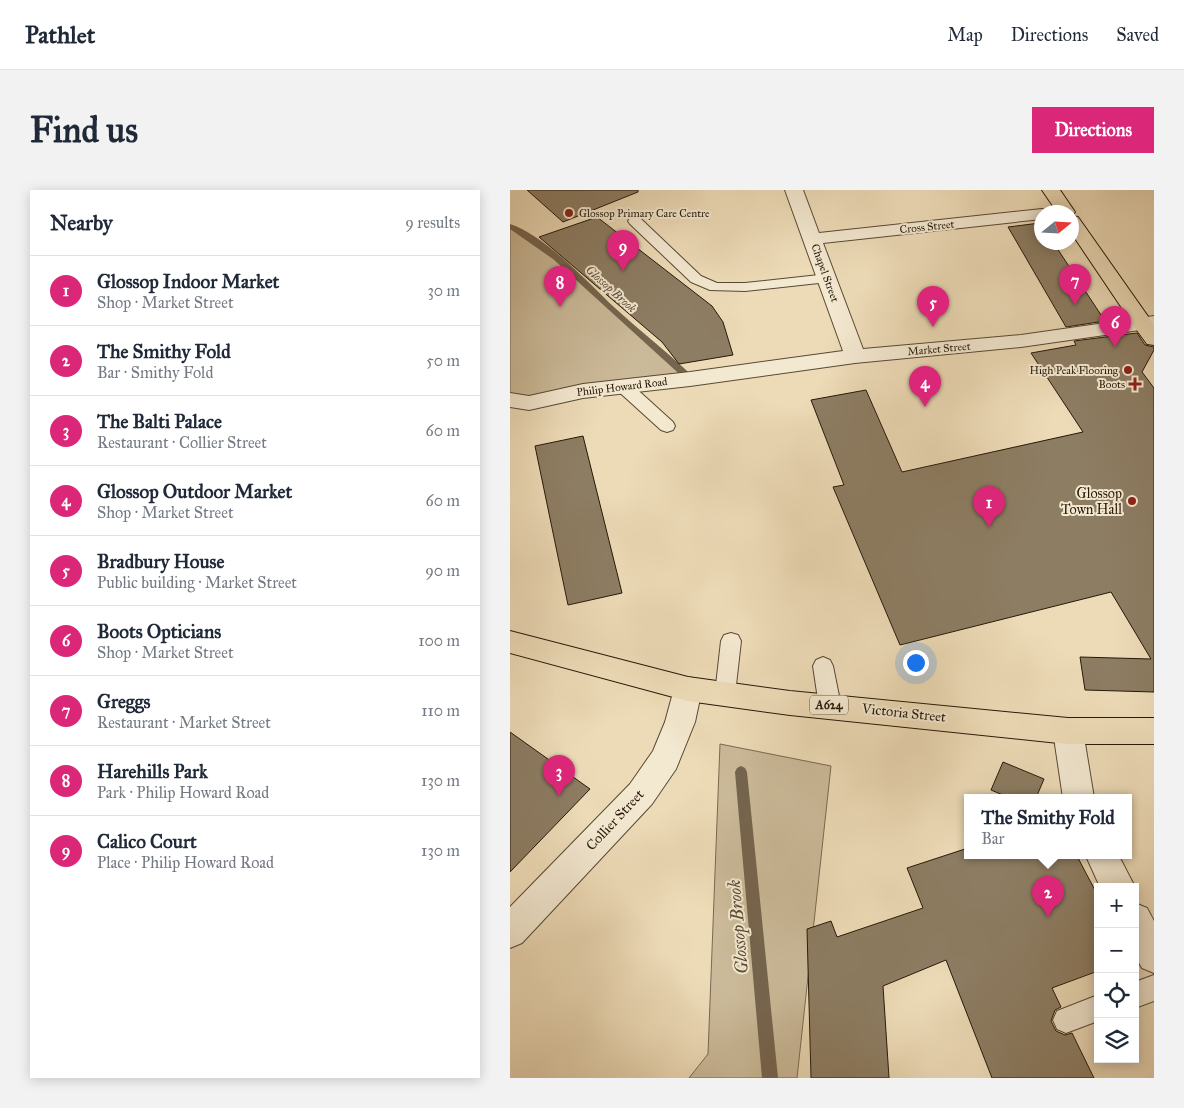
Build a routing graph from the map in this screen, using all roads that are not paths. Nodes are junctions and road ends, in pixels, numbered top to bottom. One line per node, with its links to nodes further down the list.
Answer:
1 (794, 190): 7 (street, Chapel Street)
2 (1051, 190): 3 (main road)
3 (1061, 205)
4 (1034, 215): 7 (street, Cross Street)
5 (635, 221): 8 (lane)
6 (1079, 231): 9 (main road)
7 (813, 239): 8 (street, Chapel Street)
8 (828, 278): 10 (street, Chapel Street)
9 (1150, 329): 10 (street, Market Street)
10 (855, 356): 11 (street, Market Street)
11 (735, 372): 12 (street, Philip Howard Road)
12 (624, 387): 13 (street, Philip Howard Road); 14 (lane)
13 (510, 400)
14 (667, 426)
15 (510, 642): 18 (main road, Victoria Street / A624)
16 (731, 642): 19 (lane)
17 (823, 666): 20 (lane)
18 (688, 689): 19 (main road, Victoria Street / A624); 27 (street, Collier Street)
19 (725, 694): 20 (main road, Victoria Street / A624)
20 (830, 706): 21 (main road, Victoria Street / A624)
21 (1068, 730): 22 (main road, Victoria Street / A624); 23 (street)
22 (1154, 731)
23 (1078, 794)
24 (1104, 859): 25 (street)
25 (1116, 883)
26 (1139, 928): 28 (street)
27 (510, 931)
28 (1154, 956)
29 (1154, 988): 30 (lane)
30 (1139, 994)
31 (1094, 1010): 32 (lane)
32 (1066, 1020)

